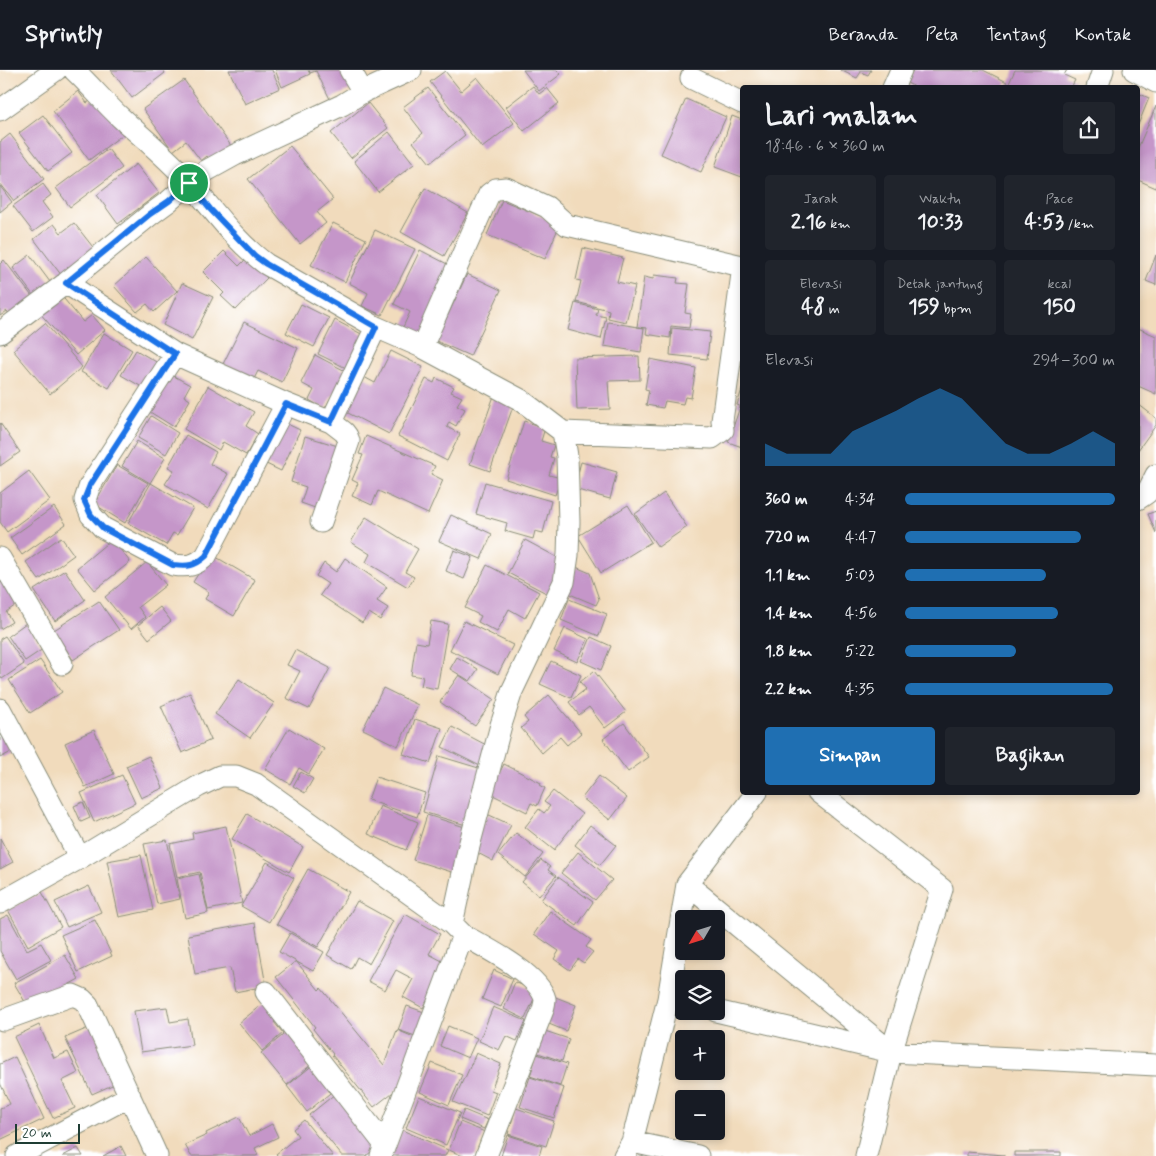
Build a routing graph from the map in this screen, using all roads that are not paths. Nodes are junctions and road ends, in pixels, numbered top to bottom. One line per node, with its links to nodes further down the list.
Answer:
1 (56, 70): 14 (street)
2 (74, 70): 15 (street)
3 (350, 70): 12 (street)
4 (411, 70): 12 (street)
5 (901, 70): 10 (street)
6 (1103, 70): 11 (street)
7 (1134, 70): 9 (street)
8 (691, 78): 13 (street)
9 (1156, 82)
10 (895, 85)
11 (1098, 85)
12 (363, 92): 15 (street)
13 (740, 102)
14 (0, 110)
15 (189, 183): 17 (street); 19 (street)
16 (740, 266): 21 (street)
17 (66, 283): 20 (street); 22 (street)
18 (740, 289): 25 (street)
19 (376, 327): 21 (street); 24 (street)
20 (0, 333)
21 (422, 347): 25 (street)
22 (175, 354): 23 (street); 23 (street)
23 (286, 404): 24 (street)
24 (331, 422): 28 (street)
25 (563, 432): 37 (street)
26 (1156, 475): 27 (street)
27 (1140, 498)
28 (321, 522)
29 (0, 558): 30 (street)
30 (62, 664)
31 (0, 709): 34 (street)
32 (755, 795): 35 (street)
33 (822, 795): 43 (street)
34 (80, 858): 36 (street); 37 (street)
35 (687, 884): 38 (street); 43 (street)
36 (0, 902)
37 (457, 930): 47 (street); 50 (street)
38 (679, 970)
39 (266, 992): 47 (street)
40 (675, 1004): 46 (street)
41 (725, 1013): 43 (street)
42 (1, 1018): 45 (street)
43 (891, 1052): 44 (street); 52 (street)
44 (1156, 1065)
45 (130, 1096): 48 (street); 49 (street)
46 (628, 1149): 51 (street)
47 (383, 1151)
48 (17, 1156)
49 (157, 1156)
50 (486, 1156)
51 (698, 1156)
52 (866, 1156)

